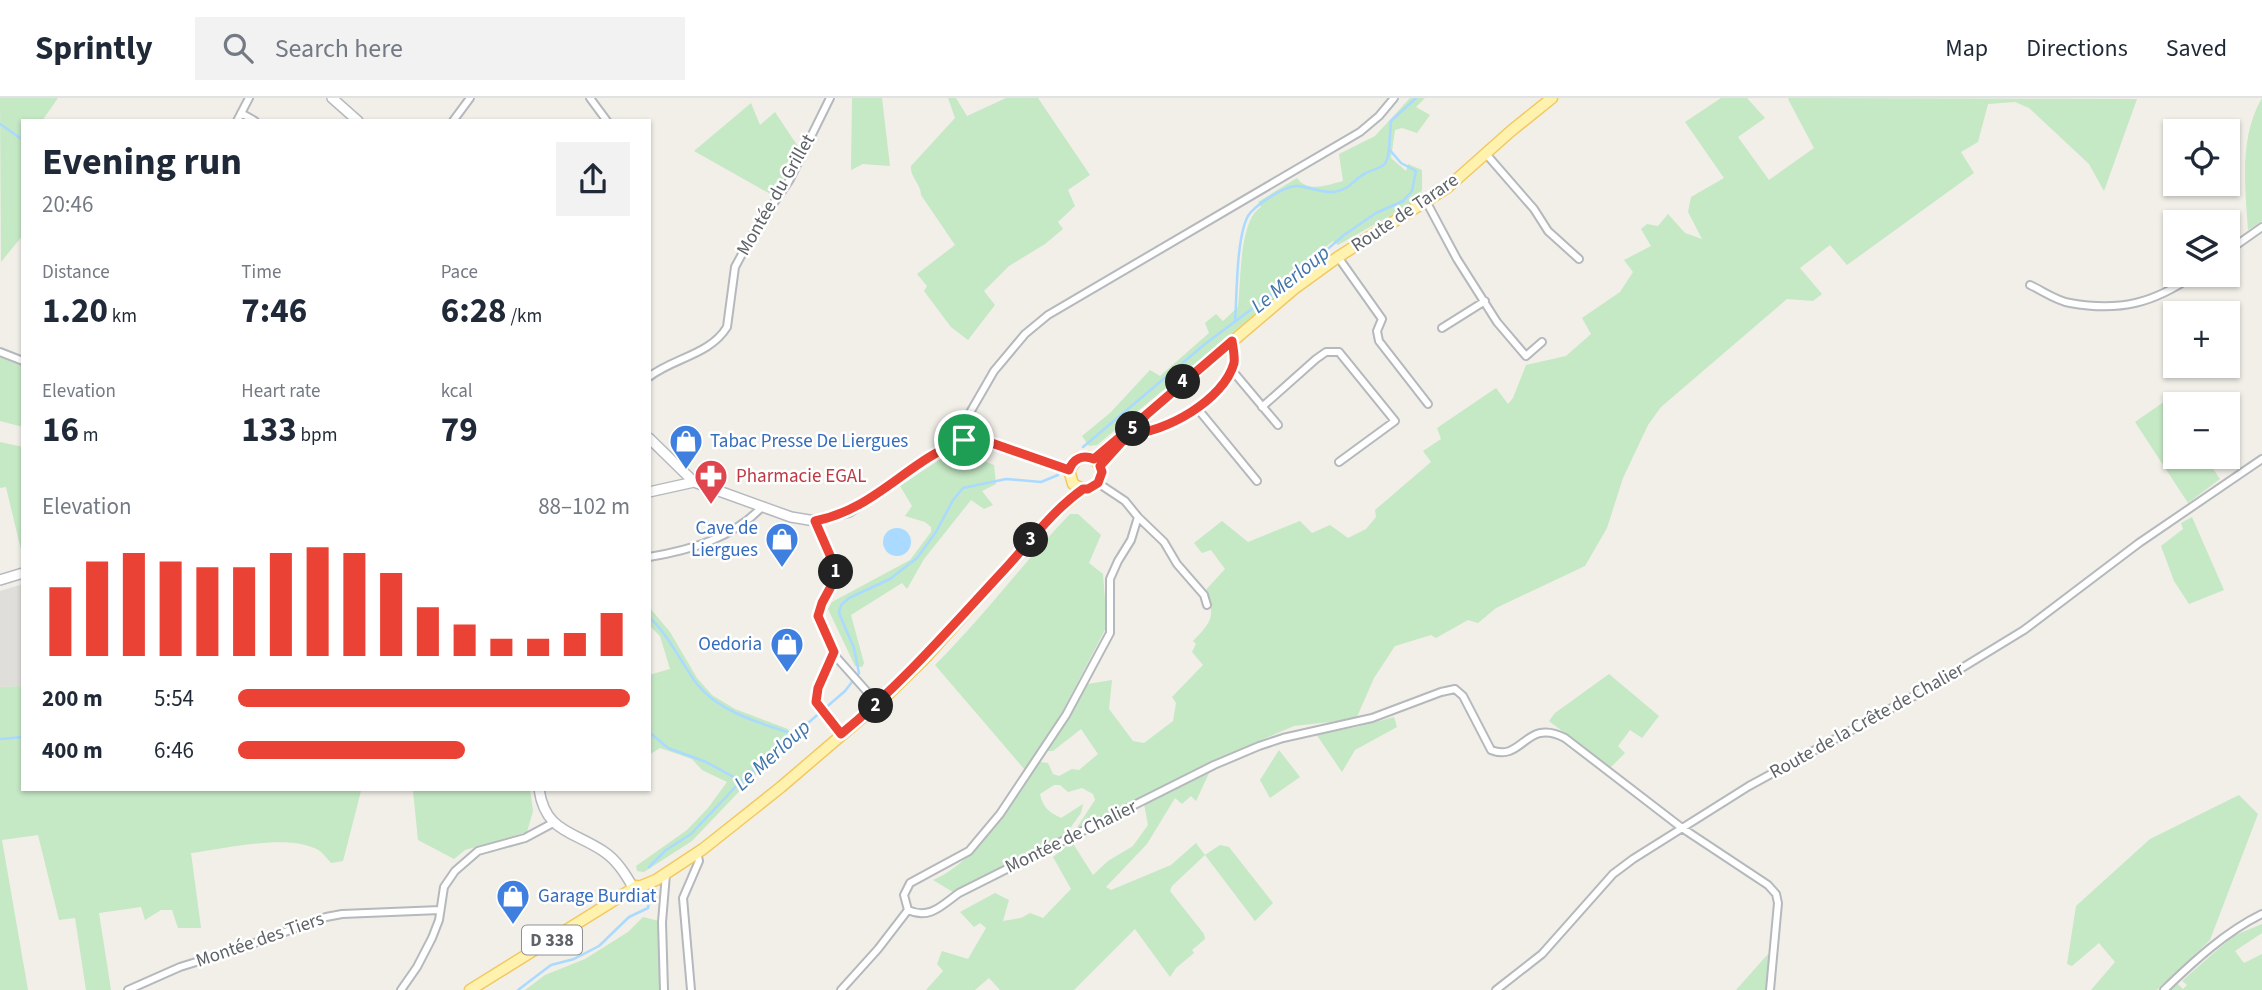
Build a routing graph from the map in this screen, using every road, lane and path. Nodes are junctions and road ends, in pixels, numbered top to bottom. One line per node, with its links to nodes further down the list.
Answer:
1 (249, 98): 8 (street)
2 (332, 98): 11 (street)
3 (470, 98): 12 (street)
4 (590, 98): 13 (street)
5 (830, 98): 29 (street, Montée du Grillet)
6 (1394, 98): 37 (street)
7 (1552, 98): 14 (main road, Route de Tarare)
8 (241, 113): 9 (street); 10 (street)
9 (238, 119)
10 (252, 119)
11 (356, 119)
12 (454, 119)
13 (606, 119)
14 (1487, 155): 15 (main road, Route de Tarare); 19 (street)
15 (1426, 201): 18 (main road, Route de Tarare); 22 (street)
16 (2262, 227): 17 (street)
17 (2240, 243)
18 (1338, 257): 24 (main road, Route de Tarare); 30 (street)
19 (1579, 259)
20 (2030, 285): 21 (street)
21 (2177, 287)
22 (1485, 301): 23 (street); 25 (street)
23 (1443, 328)
24 (1232, 341): 28 (street); 33 (main road, Route de Tarare)
25 (1542, 342)
26 (0, 352): 27 (street)
27 (21, 360)
28 (1230, 372): 31 (street); 32 (street)
29 (651, 376)
30 (1428, 404)
31 (1262, 407): 34 (street); 39 (street)
32 (1197, 408): 35 (street); 42 (street)
33 (1147, 414): 35 (main road, Route de Tarare); 40 (main road)
34 (1278, 425)
35 (1129, 434): 40 (main road, Route de Tarare)
36 (651, 440): 43 (street)
37 (964, 440): 41 (street); 51 (street)
38 (2262, 459): 61 (street, Route de la Crête de Chalier)
39 (1339, 461)
40 (1097, 462): 41 (main road); 45 (main road)
41 (1069, 470): 44 (main road)
42 (1257, 481)
43 (694, 482): 47 (street); 48 (street)
44 (1072, 482): 46 (main road); 49 (main road)
45 (1098, 483): 46 (main road); 50 (street)
46 (1083, 489): 49 (main road, D 338)
47 (651, 492)
48 (763, 506): 51 (street); 52 (street)
49 (1055, 513): 57 (main road, D 338)
50 (1138, 517): 55 (street); 67 (street)
51 (815, 521): 56 (street)
52 (651, 557)
53 (21, 574): 54 (street)
54 (0, 580)
55 (1206, 605)
56 (834, 652): 57 (street); 58 (street)
57 (878, 704): 58 (main road, D 338)
58 (841, 734): 62 (main road, D 338)
59 (539, 791): 60 (street)
60 (553, 823): 65 (street); 66 (street)
61 (1682, 828): 67 (street, Montée de Chalier); 75 (street, Route de la Crête de Chalier); 76 (street)
62 (723, 832): 63 (main road, D 338); 65 (main road, D 338)
63 (697, 853): 64 (main road, D 338); 73 (street)
64 (666, 874): 65 (main road, D 338); 72 (street)
65 (635, 889): 71 (main road, D 338)
66 (440, 910): 69 (street, Montée des Tiers); 70 (street)
67 (908, 910): 74 (street)
68 (2262, 914): 77 (street)
69 (128, 990)
70 (401, 990)
71 (470, 990)
72 (664, 990)
73 (691, 990)
74 (841, 990)
75 (1496, 990)
76 (1770, 990)
77 (2164, 990)

